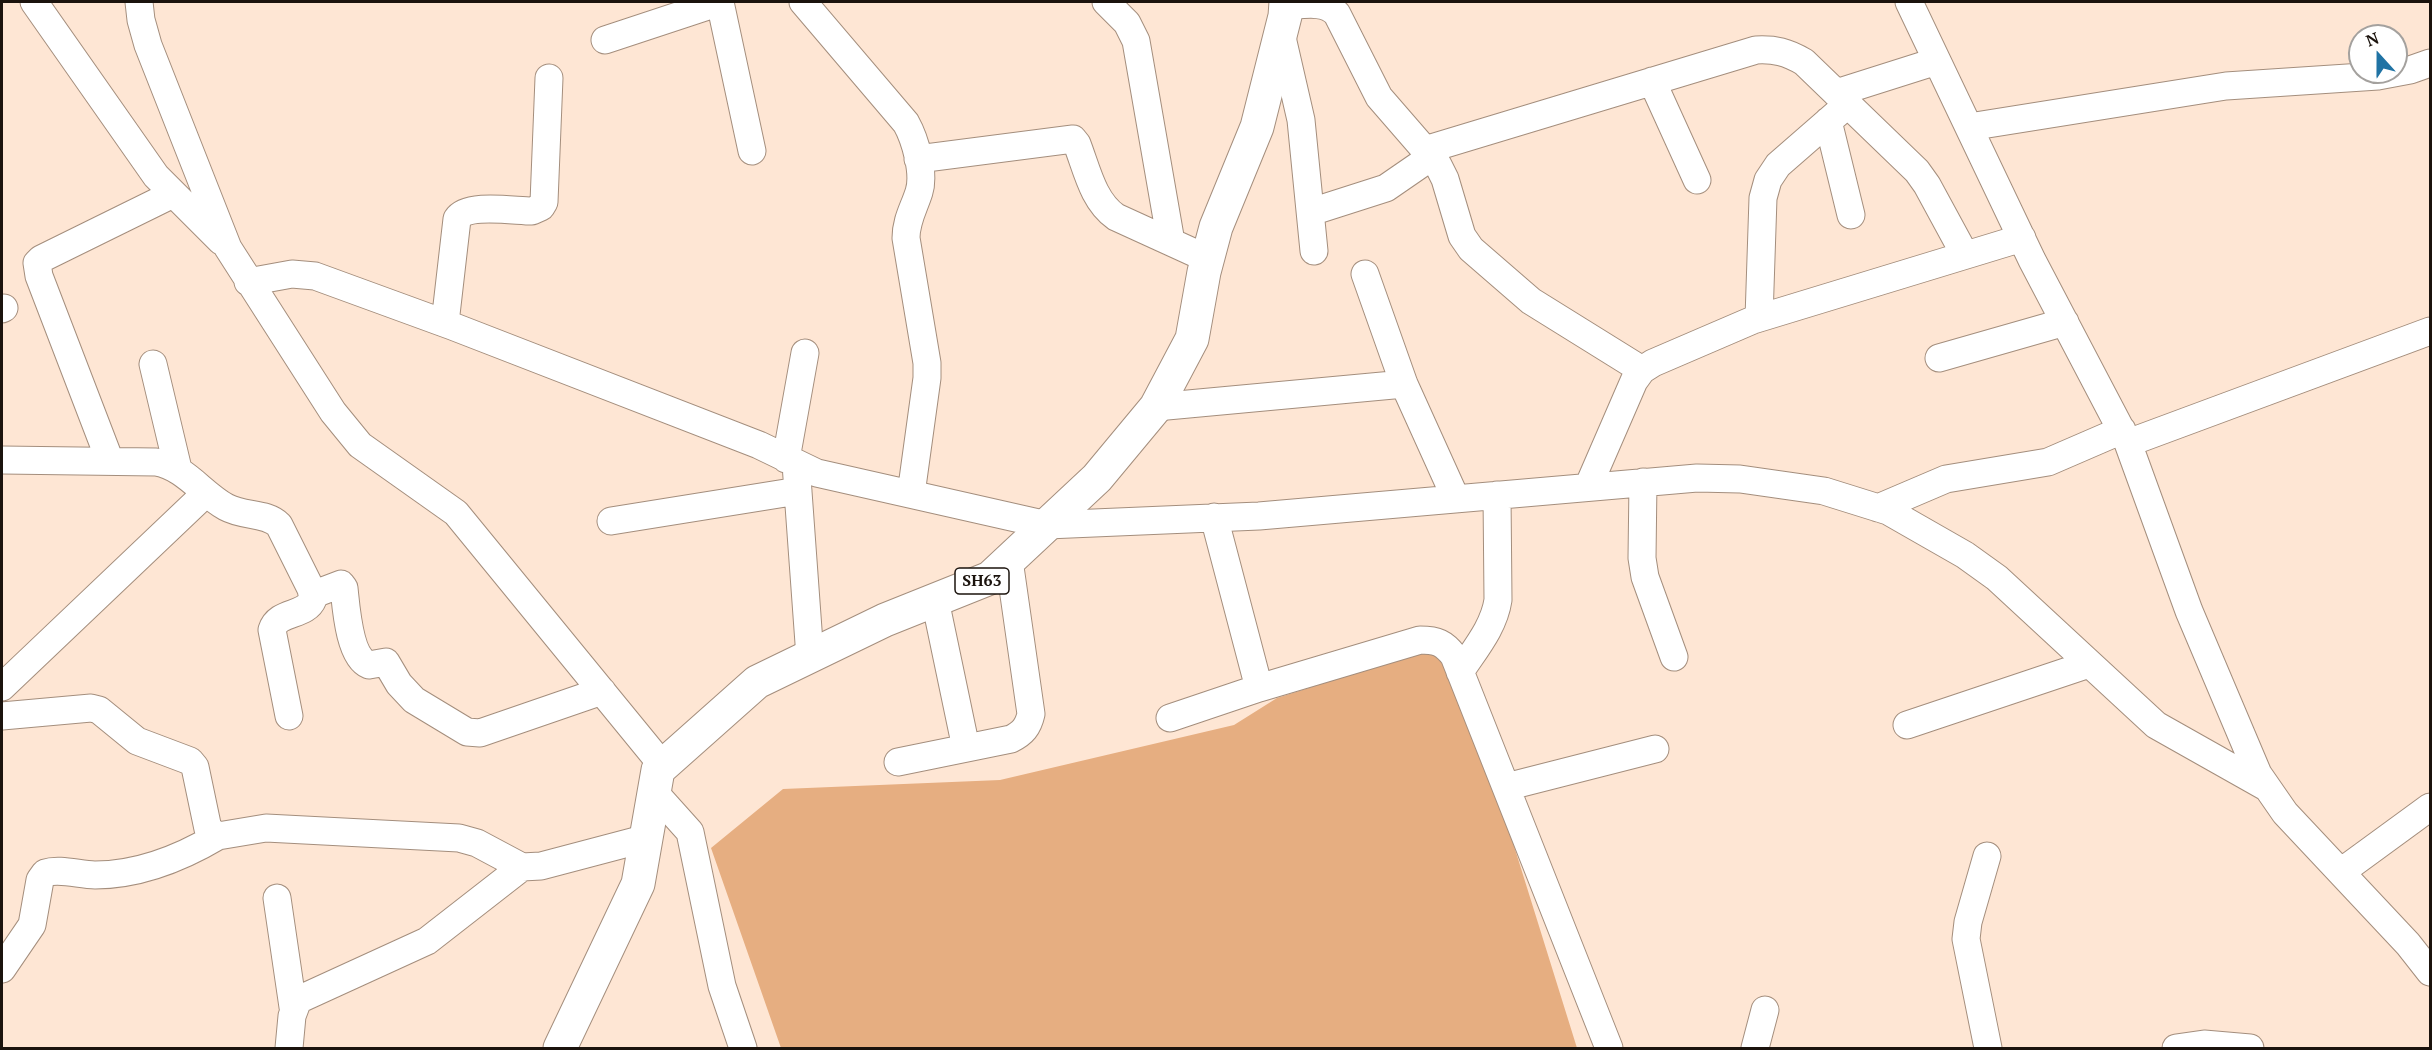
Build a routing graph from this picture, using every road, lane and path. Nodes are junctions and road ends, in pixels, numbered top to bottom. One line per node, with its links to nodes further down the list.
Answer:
1 (34, 2): 20 (street)
2 (139, 2): 25 (street)
3 (715, 2): 9 (street)
4 (720, 2): 16 (street)
5 (803, 2): 18 (street)
6 (1106, 2): 24 (street)
7 (1909, 2): 10 (street)
8 (1284, 13): 17 (street); 21 (street); 28 (main road, SH63)
9 (605, 40)
10 (1937, 61): 14 (street); 15 (street)
11 (2430, 63): 15 (street)
12 (549, 78): 33 (street)
13 (1652, 81): 14 (street); 17 (street); 19 (street)
14 (1837, 106): 22 (street); 27 (street); 31 (street)
15 (1969, 127): 23 (street)
16 (752, 151)
17 (1428, 154): 21 (street); 38 (street)
18 (918, 159): 24 (street); 50 (street)
19 (1697, 180)
20 (173, 194): 25 (street); 43 (street)
21 (1311, 212): 26 (street)
22 (1851, 215)
23 (2022, 238): 27 (street); 32 (street)
24 (1171, 242): 28 (street)
25 (228, 248): 30 (street)
26 (1314, 251)
27 (1965, 255): 31 (street)
28 (1208, 258): 40 (main road, SH63)
29 (1365, 274): 39 (street)
30 (248, 282): 33 (street); 66 (street)
31 (1759, 318): 38 (street)
32 (2065, 322): 36 (street); 41 (street)
33 (445, 323): 44 (street)
34 (2430, 331): 41 (street)
35 (805, 353): 44 (street)
36 (1939, 358)
37 (153, 364): 45 (street)
38 (1642, 370): 47 (street)
39 (1404, 384): 40 (street); 52 (street)
40 (1156, 407): 56 (main road, SH63)
41 (2125, 436): 53 (street); 76 (street)
42 (2, 460): 43 (street)
43 (110, 461): 45 (street)
44 (791, 461): 48 (street); 50 (street)
45 (178, 469): 49 (street)
46 (1643, 482): 47 (street); 53 (street); 61 (street)
47 (1587, 487): 51 (street)
48 (798, 491): 55 (street); 60 (street)
49 (206, 493): 58 (street); 64 (street)
50 (911, 494): 56 (street)
51 (1497, 495): 52 (street); 63 (street)
52 (1456, 499): 54 (street)
53 (1878, 508): 62 (street)
54 (1214, 518): 56 (street); 65 (street)
55 (610, 521)
56 (1047, 525): 57 (main road, SH63)
57 (1009, 560): 59 (main road, SH63); 71 (street)
58 (312, 595): 66 (street); 68 (street)
59 (934, 600): 60 (main road, SH63); 71 (street)
60 (810, 657): 74 (main road, SH63)
61 (1674, 657)
62 (2089, 664): 70 (street); 76 (street)
63 (1460, 672): 65 (street); 75 (street)
64 (2, 687)
65 (1259, 688): 69 (street)
66 (602, 691): 74 (street)
67 (2, 716): 78 (street)
68 (289, 716)
69 (1170, 717)
70 (1907, 725)
71 (966, 748): 73 (street)
72 (1655, 749): 75 (street)
73 (898, 762)
74 (659, 779): 79 (main road); 90 (street)
75 (1506, 787): 91 (street)
76 (2266, 787): 82 (street)
77 (2430, 807): 82 (street)
78 (218, 836): 81 (street); 84 (street)
79 (646, 838): 81 (street); 89 (main road)
80 (1987, 856): 93 (street)
81 (522, 867): 86 (street)
82 (2341, 872): 85 (street)
83 (277, 898): 86 (street)
84 (2, 969)
85 (2430, 972)
86 (293, 1007): 88 (street)
87 (1765, 1010): 92 (street)
88 (289, 1048)
89 (560, 1048)
90 (743, 1048)
91 (1609, 1048)
92 (1755, 1048)
93 (1988, 1048)
94 (2176, 1048): 95 (street)
95 (2250, 1048)

